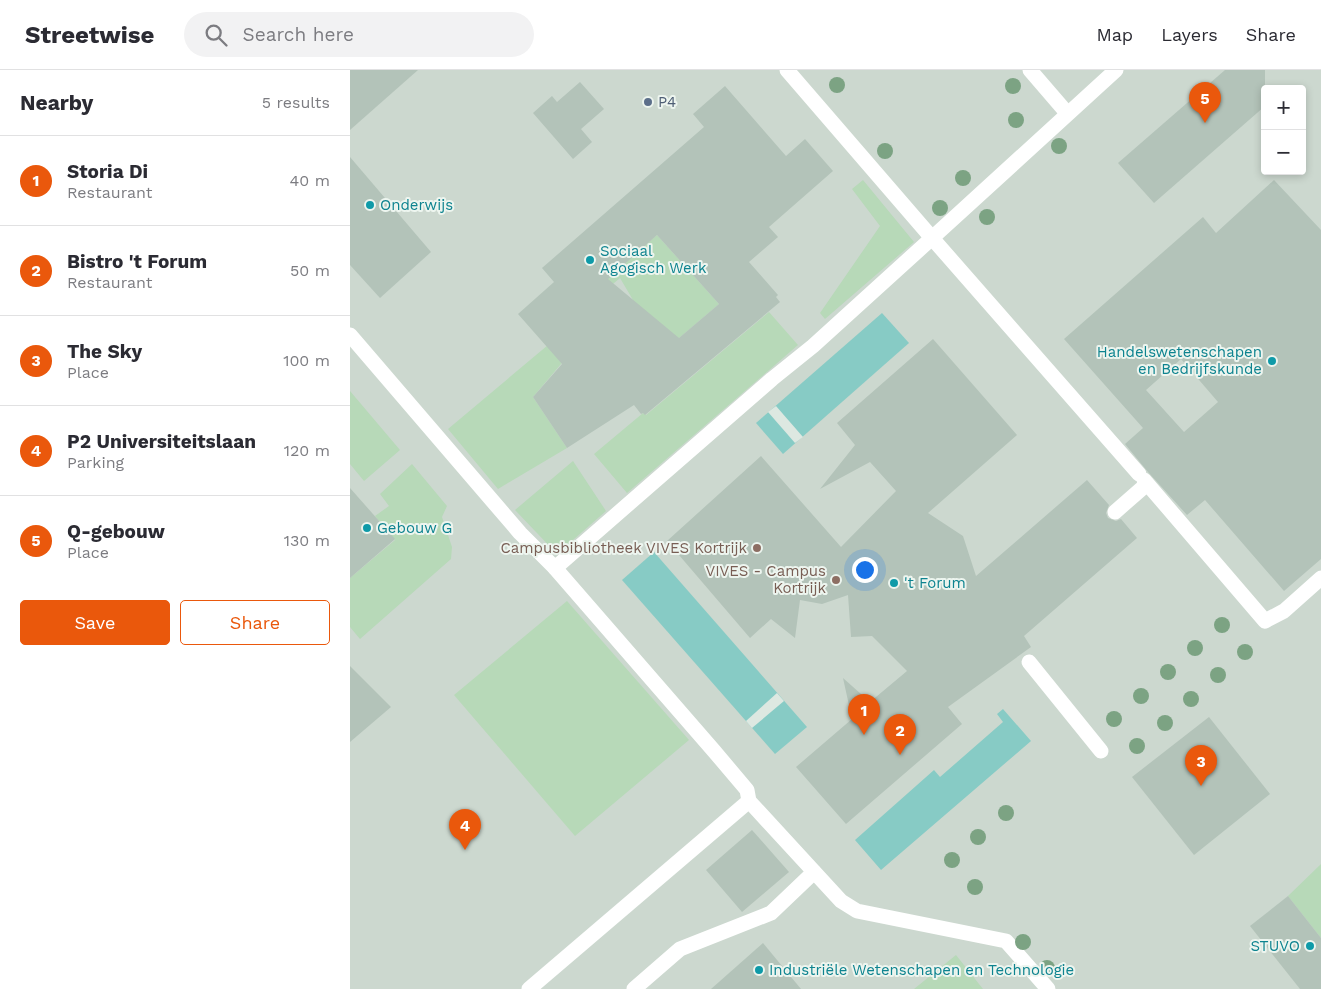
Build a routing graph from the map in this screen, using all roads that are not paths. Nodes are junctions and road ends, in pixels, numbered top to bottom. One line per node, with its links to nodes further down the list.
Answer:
1 (787, 70): 5 (lane)
2 (1030, 70): 4 (lane)
3 (1116, 70): 4 (lane)
4 (1068, 113): 5 (lane)
5 (932, 238): 7 (lane); 9 (lane)
6 (350, 335): 9 (lane)
7 (1143, 480): 8 (lane); 10 (lane)
8 (1115, 512)
9 (554, 568): 13 (lane)
10 (1321, 578)
11 (1029, 662): 12 (lane)
12 (1101, 751)
13 (749, 801): 14 (lane); 15 (lane)
14 (814, 872): 16 (lane); 17 (lane)
15 (529, 989)
16 (634, 989)
17 (1048, 989)

